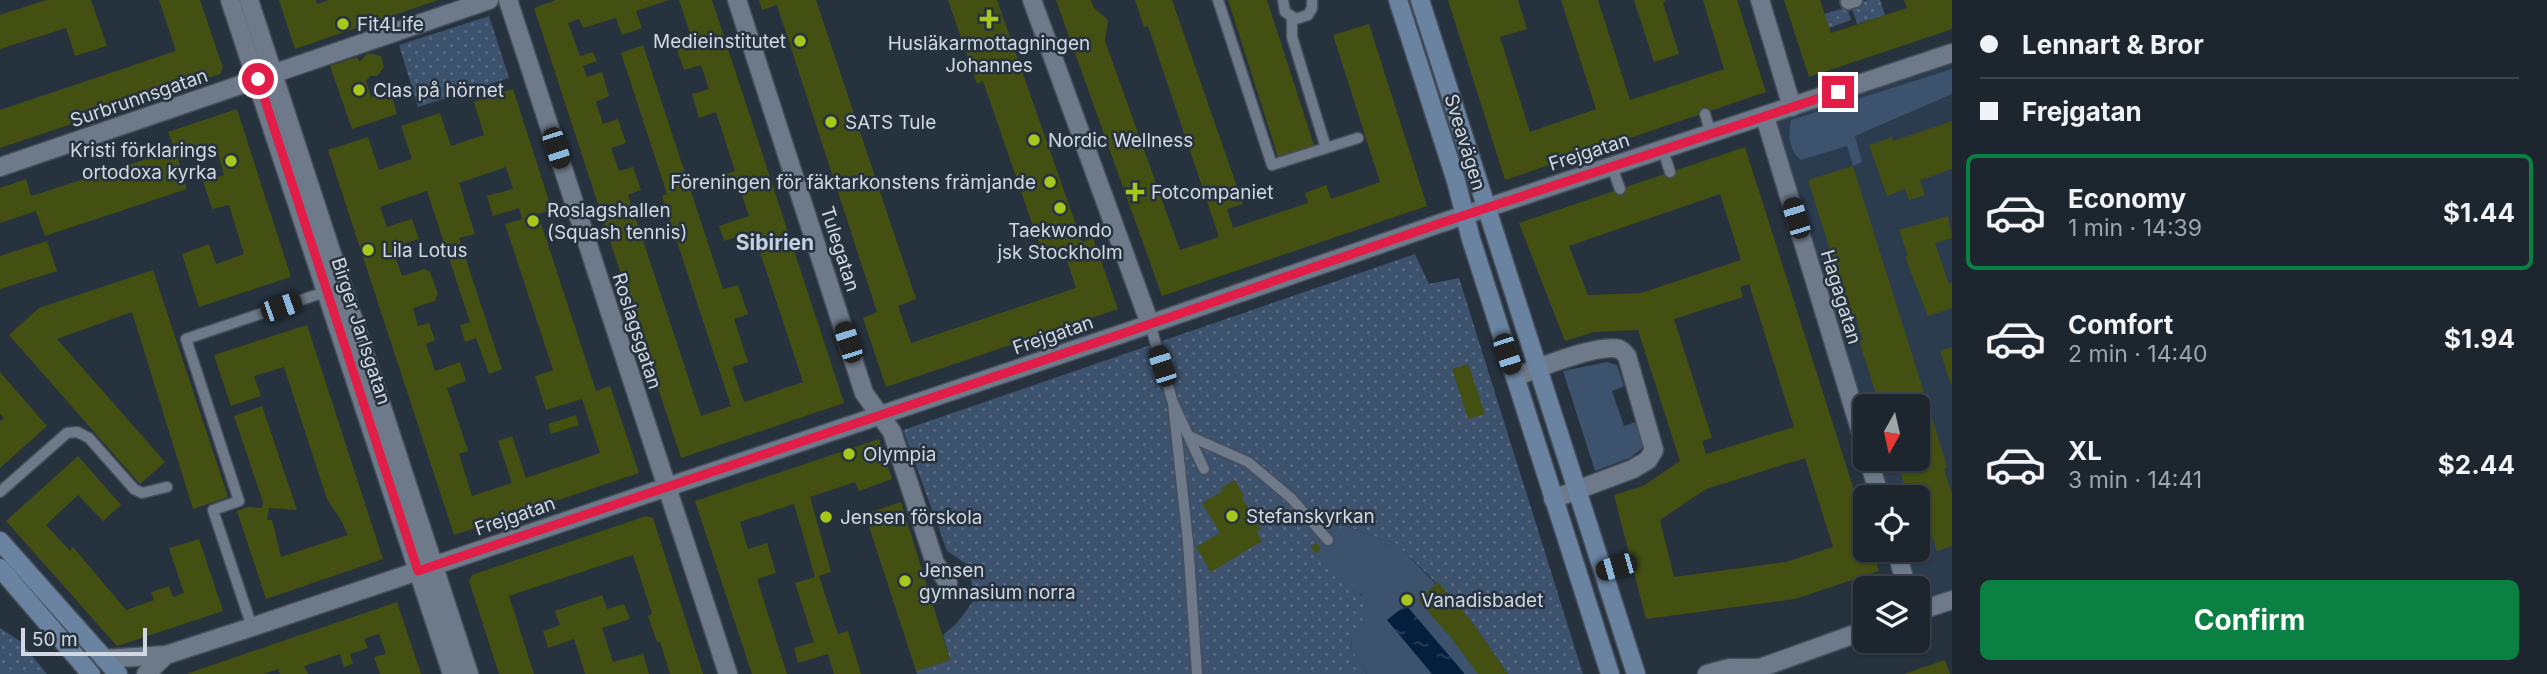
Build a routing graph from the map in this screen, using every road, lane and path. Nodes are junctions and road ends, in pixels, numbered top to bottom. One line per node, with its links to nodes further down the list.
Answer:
1 (230, 0): 15 (street, Birger Jarlsgatan)
2 (249, 0): 15 (street, Birger Jarlsgatan)
3 (489, 0): 15 (street, Surbrunnsgatan)
4 (508, 0): 39 (street, Roslagsgatan)
5 (737, 0): 35 (street, Tulegatan)
6 (1032, 0): 30 (street)
7 (1217, 0): 21 (lane)
8 (1283, 0): 13 (lane)
9 (1312, 0): 13 (lane)
10 (1398, 0): 28 (main road, Sveavägen)
11 (1420, 0): 27 (main road, Sveavägen)
12 (1760, 0): 16 (street)
13 (1292, 18): 21 (lane)
14 (1952, 53): 16 (street, Frejgatan)
15 (265, 76): 23 (street, Surbrunnsgatan); 29 (street, Birger Jarlsgatan); 47 (street, Birger Jarlsgatan)
16 (1792, 107): 18 (street, Frejgatan)
17 (1705, 114): 19 (lane)
18 (1765, 117): 19 (street, Frejgatan); 34 (street, Hagagatan)
19 (1711, 134): 22 (street, Frejgatan)
20 (1358, 138): 21 (lane)
21 (1326, 148)
22 (1663, 150): 24 (street, Frejgatan); 25 (lane)
23 (0, 167)
24 (1612, 167): 26 (lane); 27 (street, Frejgatan)
25 (1670, 172)
26 (1620, 189)
27 (1488, 208): 28 (street, Frejgatan); 31 (main road, Sveavägen)
28 (1464, 216): 30 (street, Frejgatan); 32 (main road, Sveavägen)
29 (325, 292): 47 (street, Birger Jarlsgatan); 52 (lane)
30 (1150, 324): 33 (lane); 35 (street, Frejgatan)
31 (1538, 369): 32 (street); 40 (main road, Sveavägen); 40 (street)
32 (1515, 377): 42 (main road, Sveavägen)
33 (1173, 404): 36 (lane); 63 (lane)
34 (1853, 406)
35 (880, 414): 39 (street, Frejgatan); 49 (street, Tulegatan)
36 (1189, 436): 37 (lane); 43 (lane)
37 (1204, 468)
38 (167, 487): 41 (lane)
39 (666, 487): 47 (street, Frejgatan); 62 (street, Roslagsgatan)
40 (1577, 491): 42 (street); 48 (main road, Sveavägen)
41 (0, 492)
42 (1553, 499): 64 (main road, Sveavägen)
43 (1328, 540)
44 (0, 541): 55 (main road)
45 (1623, 565): 48 (lane)
46 (0, 568): 57 (main road)
47 (425, 568): 52 (street, Frejgatan); 60 (street, Birger Jarlsgatan); 61 (street, Birger Jarlsgatan)
48 (1602, 571): 65 (main road, Sveavägen)
49 (948, 583)
50 (1951, 604): 51 (street)
51 (1930, 608)
52 (252, 627): 54 (street, Frejgatan)
53 (1853, 635): 56 (street)
54 (166, 655): 55 (street, Frejgatan); 59 (street, Frejgatan)
55 (104, 659): 58 (main road)
56 (1758, 672): 66 (street)
57 (91, 674)
58 (118, 674)
59 (146, 674)
60 (452, 674)
61 (468, 674)
62 (728, 674)
63 (1198, 674)
64 (1610, 674)
65 (1636, 674)
66 (1707, 674)

